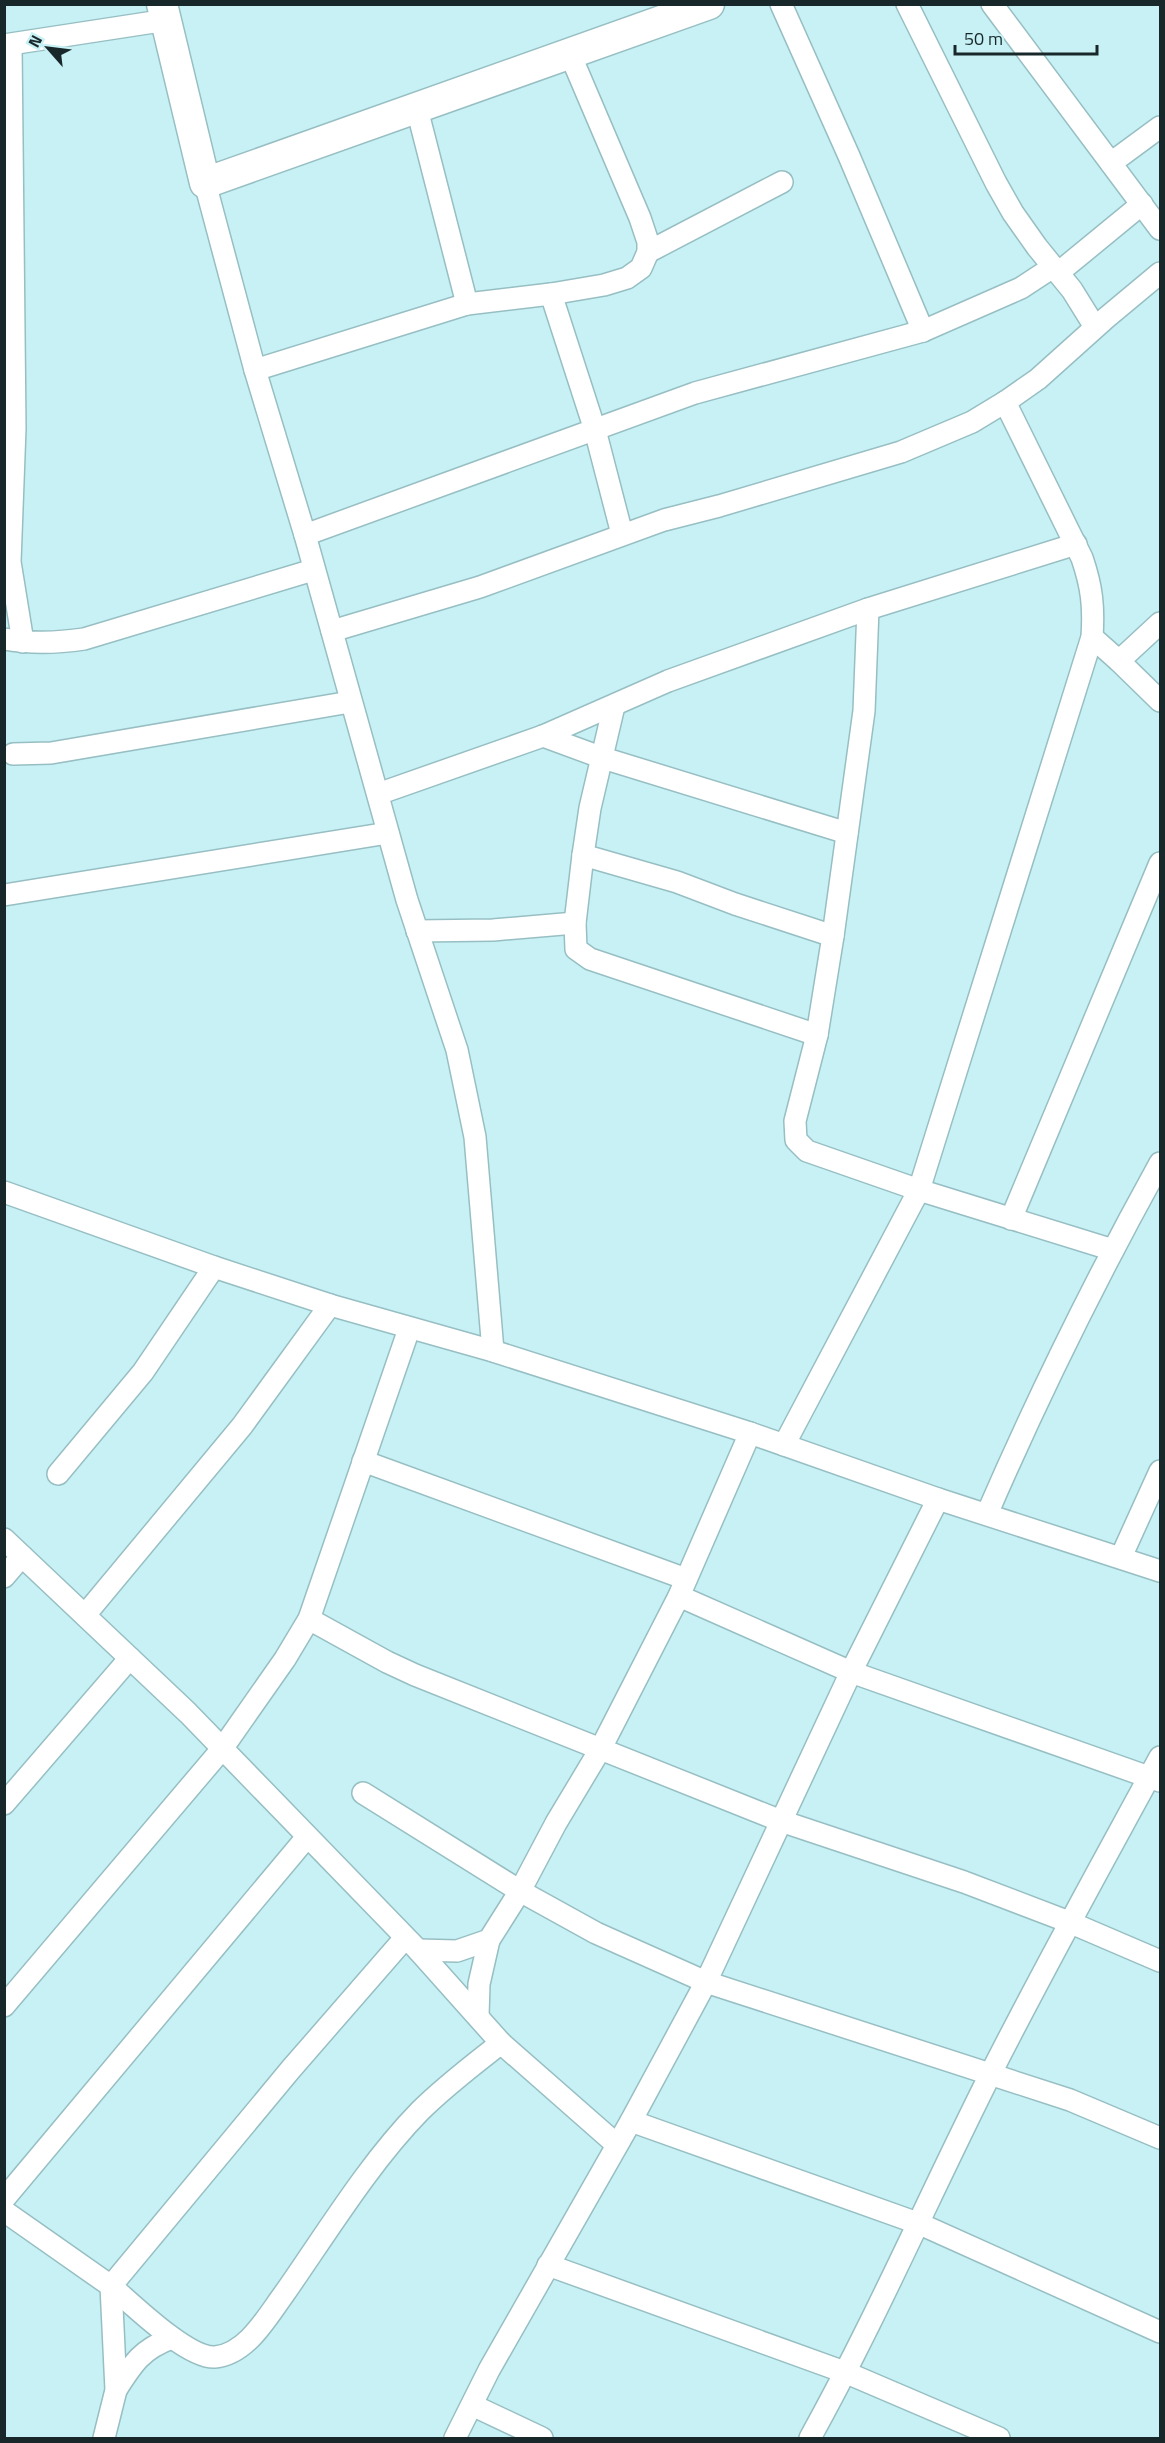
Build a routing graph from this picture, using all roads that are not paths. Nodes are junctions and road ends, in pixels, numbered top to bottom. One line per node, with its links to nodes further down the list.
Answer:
1 (709, 4): 7 (street)
2 (781, 4): 21 (street)
3 (908, 4): 16 (street)
4 (992, 4): 10 (street)
5 (165, 12): 6 (street); 12 (street)
6 (8, 45): 25 (street)
7 (570, 54): 8 (street); 15 (street)
8 (417, 109): 12 (street); 19 (street)
9 (1161, 128): 10 (street)
10 (1111, 163): 13 (street)
11 (782, 182): 15 (street)
12 (205, 183): 22 (street)
13 (1142, 204): 14 (street); 16 (street)
14 (1161, 229)
15 (648, 252): 18 (street)
16 (1055, 270): 20 (street); 21 (street)
17 (1161, 273): 20 (street)
18 (551, 294): 19 (street); 24 (street)
19 (467, 304): 22 (street)
20 (1095, 327): 23 (street)
21 (923, 331): 24 (street)
22 (255, 370): 27 (street)
23 (1005, 402): 26 (street); 28 (street)
24 (595, 430): 26 (street); 27 (street)
25 (8, 465): 34 (street)
26 (622, 534): 32 (street)
27 (305, 535): 29 (street)
28 (1076, 544): 30 (street); 33 (street)
29 (313, 570): 32 (street); 34 (street)
30 (868, 609): 38 (street); 44 (street)
31 (1161, 623): 35 (street)
32 (332, 631): 37 (street)
33 (1092, 638): 35 (street); 53 (street)
34 (14, 640)
35 (1119, 661): 36 (street)
36 (1161, 701)
37 (350, 702): 40 (street); 42 (street)
38 (614, 706): 39 (street); 41 (street)
39 (543, 736): 41 (street); 42 (street)
40 (13, 754)
41 (603, 758): 44 (street); 45 (street)
42 (378, 794): 43 (street)
43 (388, 833): 47 (street); 49 (street)
44 (847, 833): 50 (street)
45 (583, 855): 48 (street); 50 (street)
46 (1161, 863): 55 (street)
47 (4, 895)
48 (575, 923): 49 (street); 51 (street)
49 (417, 932): 60 (street)
50 (833, 936): 51 (street)
51 (817, 1035): 53 (street)
52 (1161, 1163): 56 (street)
53 (919, 1190): 55 (street); 62 (street)
54 (4, 1192): 57 (street)
55 (1011, 1219): 56 (street)
56 (1113, 1250): 67 (street)
57 (214, 1267): 58 (street); 65 (street)
58 (330, 1305): 59 (street); 74 (street)
59 (409, 1329): 60 (street); 63 (street)
60 (493, 1351): 61 (street)
61 (750, 1433): 62 (street); 73 (street)
62 (784, 1445): 66 (street)
63 (363, 1461): 73 (street); 75 (street)
64 (1161, 1471): 70 (street)
65 (58, 1474)
66 (938, 1499): 67 (street); 77 (street)
67 (987, 1514): 70 (street)
68 (4, 1539): 69 (street)
69 (22, 1556): 72 (street); 74 (street)
70 (1121, 1557): 71 (street)
71 (1161, 1571)
72 (4, 1577)
73 (683, 1588): 77 (street); 78 (street)
74 (85, 1616): 76 (street)
75 (309, 1619): 78 (street); 79 (street)
76 (129, 1658): 79 (street); 83 (street)
77 (851, 1672): 81 (street); 84 (street)
78 (601, 1748): 84 (street); 86 (street)
79 (222, 1749): 85 (street); 92 (street)
80 (1161, 1757): 81 (street)
81 (1155, 1778): 87 (street)
82 (363, 1793): 86 (street)
83 (4, 1804)
84 (781, 1821): 87 (street); 91 (street)
85 (307, 1837): 89 (street); 99 (street)
86 (520, 1891): 88 (street); 91 (street)
87 (1069, 1922): 90 (street); 95 (street)
88 (489, 1940): 89 (street); 93 (street)
89 (411, 1944): 93 (street); 103 (street)
90 (1161, 1962)
91 (706, 1982): 95 (street); 96 (street)
92 (4, 2006)
93 (478, 2016): 94 (street)
94 (501, 2043): 98 (street); 105 (street)
95 (990, 2074): 97 (street); 101 (street)
96 (632, 2121): 98 (street); 101 (street)
97 (1161, 2138)
98 (616, 2144): 102 (street)
99 (4, 2199)
100 (4, 2211): 103 (street)
101 (920, 2224): 104 (street); 106 (street)
102 (548, 2265): 106 (street); 108 (street)
103 (111, 2286): 105 (street); 107 (street)
104 (1161, 2332)
105 (172, 2338): 107 (street)
106 (847, 2373): 112 (street); 113 (street)
107 (117, 2390): 109 (street)
108 (472, 2405): 110 (street); 111 (street)
109 (104, 2439)
110 (455, 2439)
111 (542, 2439)
112 (810, 2439)
113 (999, 2439)

